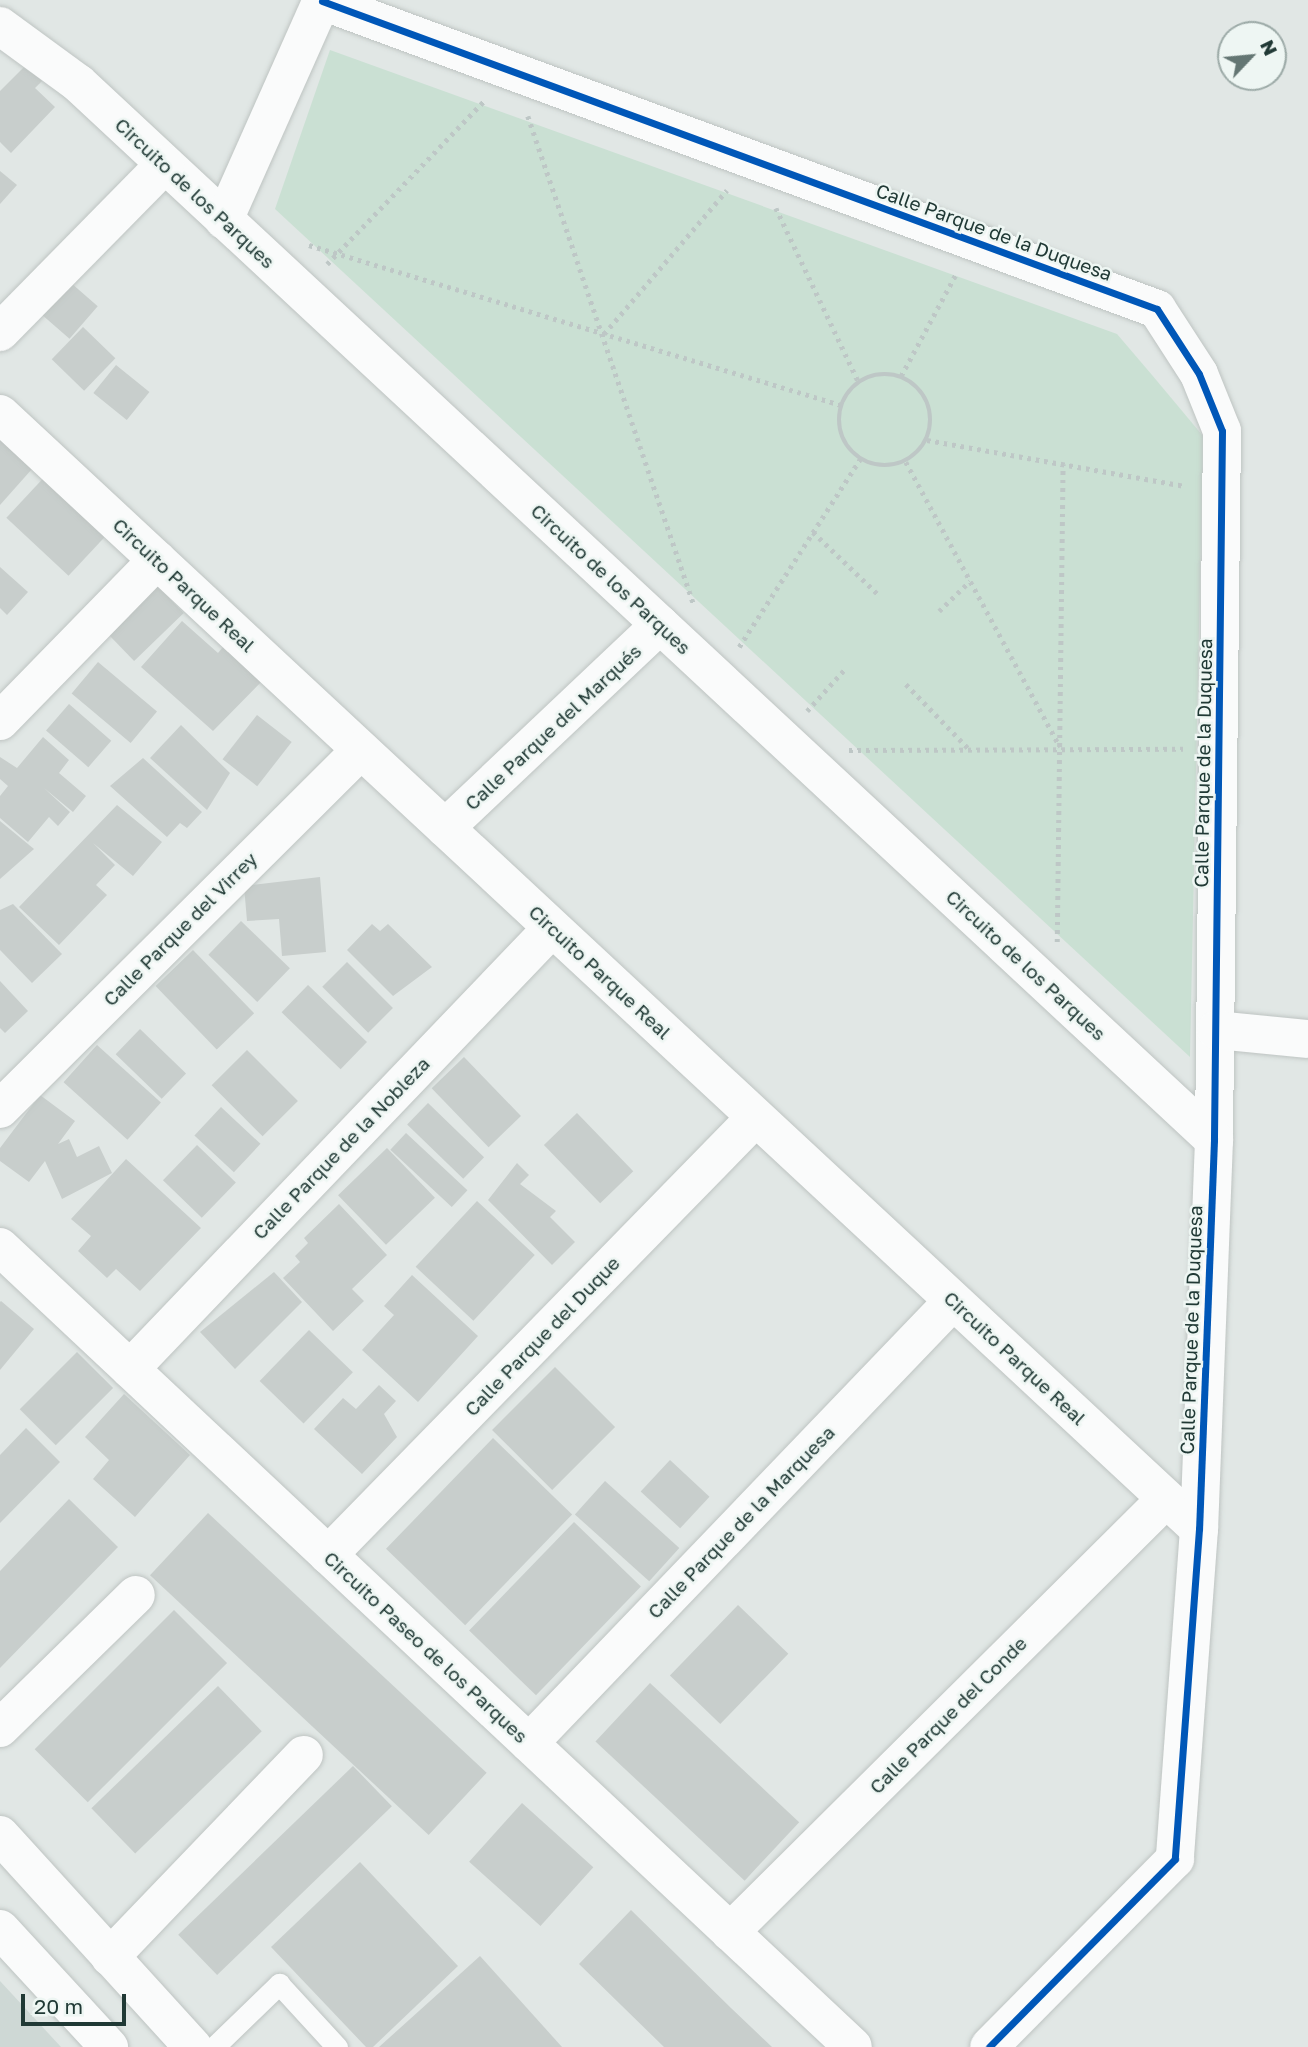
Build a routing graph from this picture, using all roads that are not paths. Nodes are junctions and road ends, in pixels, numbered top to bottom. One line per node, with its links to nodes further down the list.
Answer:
1 (322, 1): 4 (street); 13 (street, Calle Parque de la Duquesa)
2 (0, 26): 3 (street, Circuito de los Parques)
3 (164, 164): 4 (street, Circuito de los Parques); 5 (street)
4 (224, 220): 8 (street, Circuito de los Parques)
5 (0, 332)
6 (0, 414): 7 (street, Circuito Parque Real)
7 (157, 560): 9 (street); 10 (street, Circuito Parque Real)
8 (660, 625): 11 (street, Calle Parque del Marqués); 17 (street, Circuito de los Parques)
9 (0, 721)
10 (361, 750): 11 (street, Circuito Parque Real); 15 (street, Calle Parque del Virrey)
11 (446, 828): 12 (street, Circuito Parque Real)
12 (552, 928): 16 (street, Circuito Parque Real); 20 (street, Calle Parque de la Nobleza)
13 (1216, 1030): 14 (street); 17 (street, Calle Parque de la Duquesa)
14 (1308, 1039)
15 (0, 1109)
16 (756, 1117): 19 (street, Circuito Parque Real); 23 (street, Calle Parque del Duque)
17 (1214, 1140): 22 (street, Calle Parque de la Duquesa)
18 (0, 1247): 20 (street, Circuito Paseo de los Parques)
19 (953, 1301): 21 (street, Circuito Parque Real); 26 (street, Calle Parque de la Marquesa)
20 (130, 1369): 23 (street, Circuito Paseo de los Parques)
21 (1166, 1499): 22 (street, Circuito Parque Real); 30 (street, Calle Parque del Conde)
22 (1199, 1529): 37 (street, Calle Parque de la Duquesa)
23 (328, 1555): 26 (street, Circuito Paseo de los Parques)
24 (135, 1595): 25 (street)
25 (0, 1728)
26 (529, 1743): 30 (street, Circuito Paseo de los Parques)
27 (304, 1755): 31 (street)
28 (0, 1835): 31 (street)
29 (0, 1928): 32 (street)
30 (730, 1931): 36 (street, Circuito Paseo de los Parques)
31 (110, 1957): 33 (street)
32 (109, 2047)
33 (193, 2047)
34 (214, 2047): 35 (lane)
35 (337, 2047)
36 (853, 2047)
37 (989, 2047)

